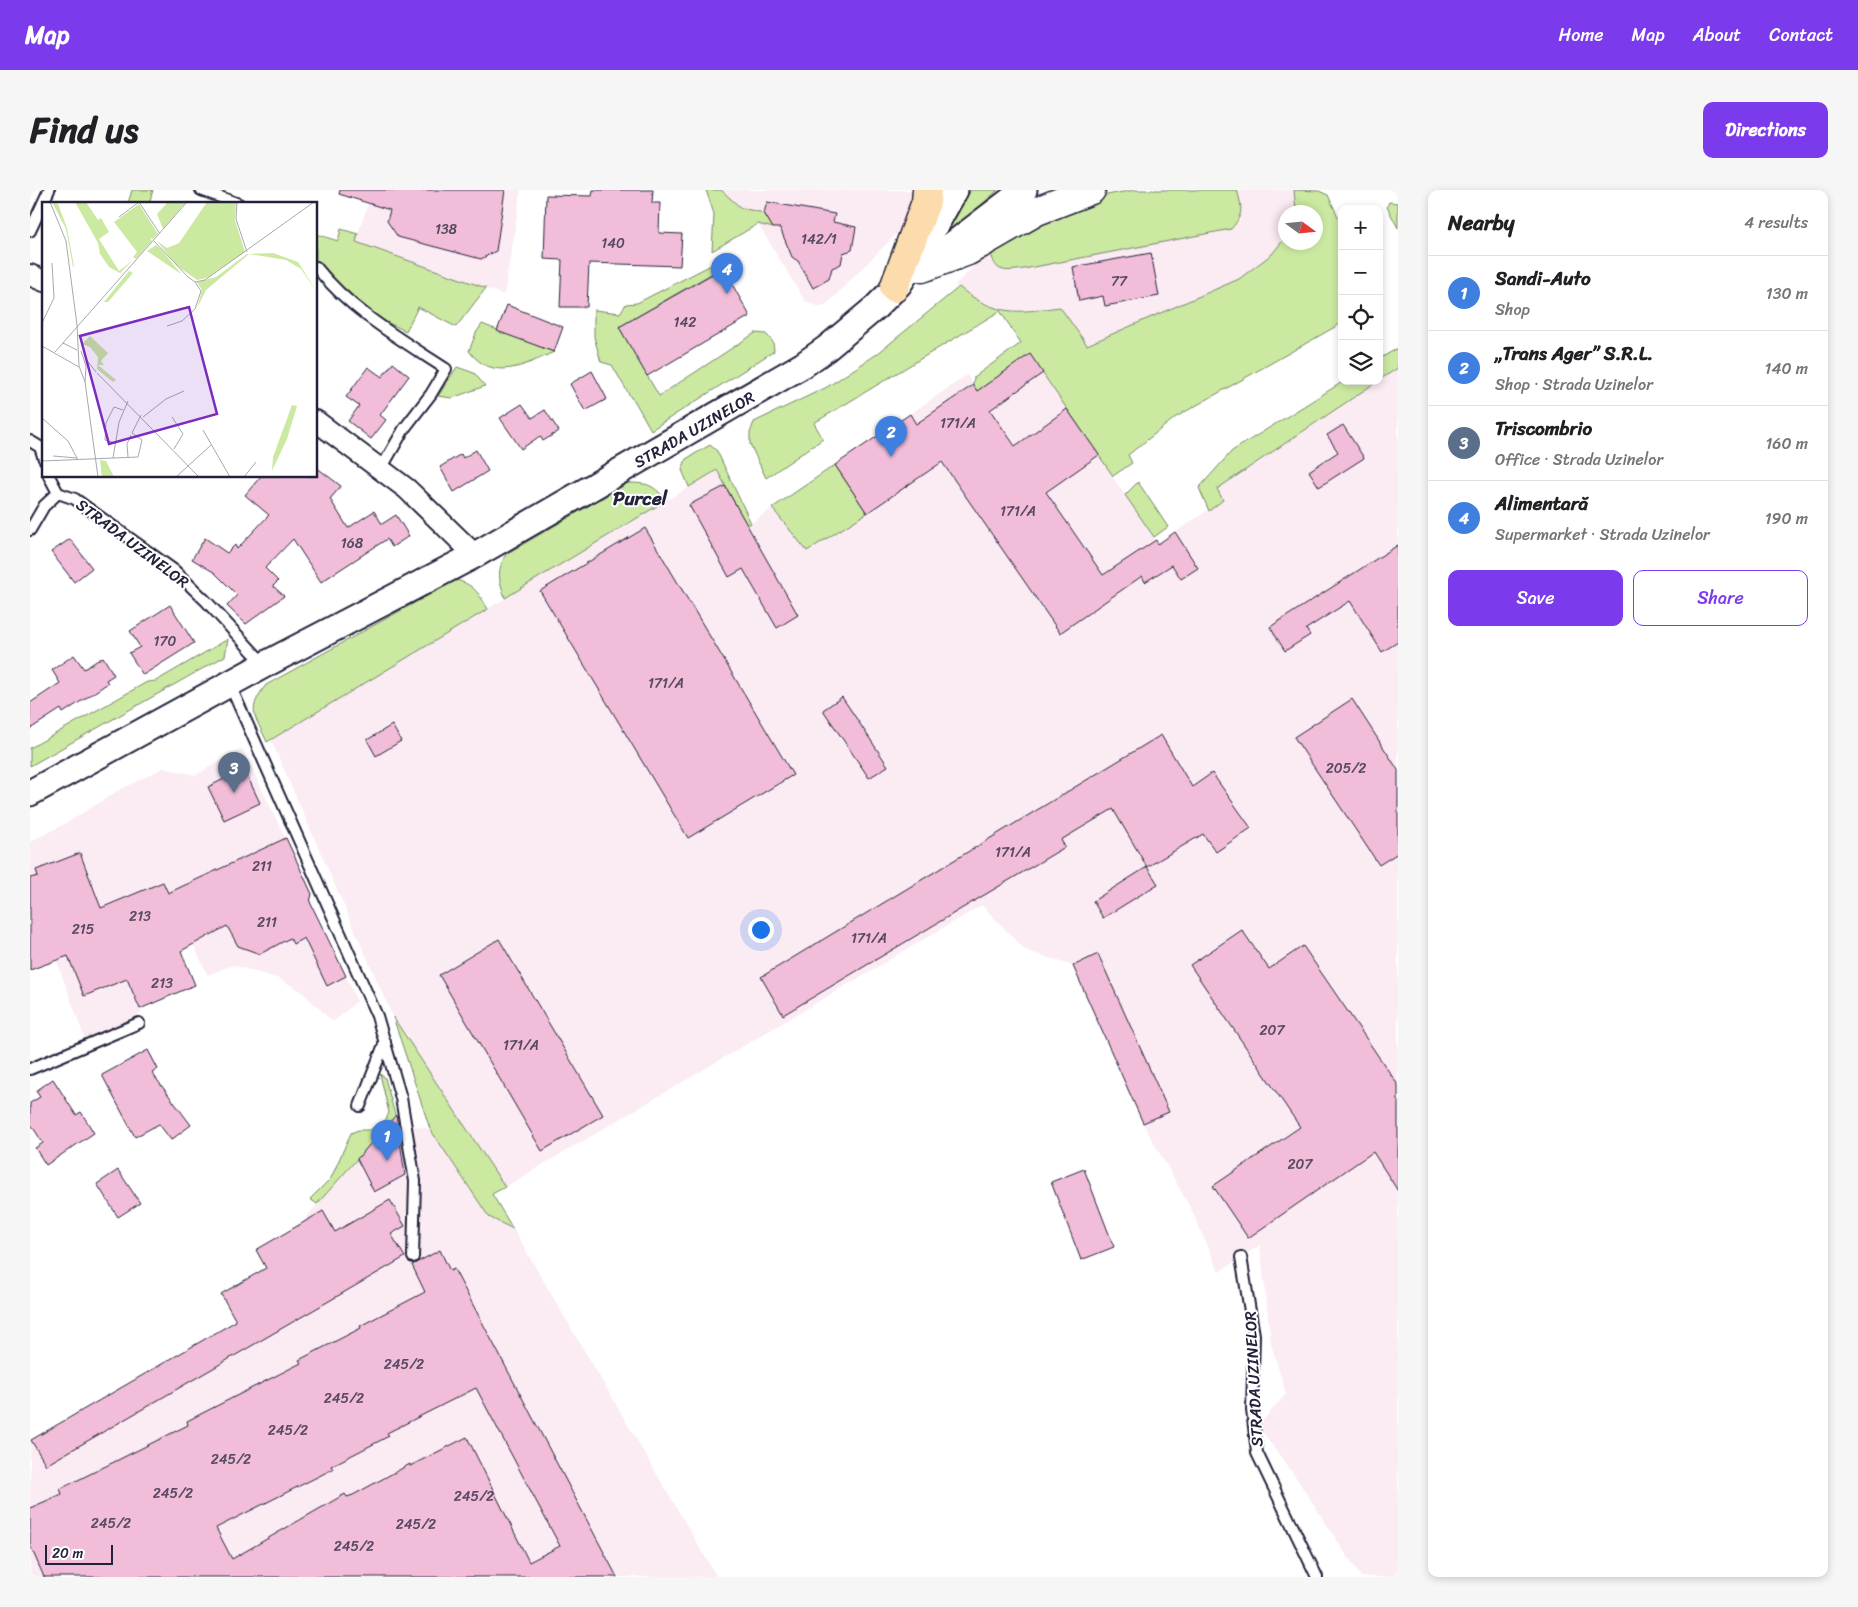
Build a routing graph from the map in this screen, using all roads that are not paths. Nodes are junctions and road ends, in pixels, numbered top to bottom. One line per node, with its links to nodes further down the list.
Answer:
1 (49, 190): 7 (lane)
2 (201, 190): 8 (lane)
3 (927, 190): 15 (main road)
4 (956, 190): 15 (street, STRADA UZINELOR)
5 (1024, 190): 11 (street, STRADA UZINELOR)
6 (1091, 190): 11 (main road)
7 (43, 202)
8 (234, 202)
9 (42, 205): 10 (lane)
10 (30, 231)
11 (922, 268): 15 (street, STRADA UZINELOR)
12 (318, 269): 19 (lane)
13 (30, 275): 14 (street)
14 (42, 280)
15 (897, 286): 23 (street, STRADA UZINELOR)
16 (318, 422): 19 (street)
17 (30, 441): 18 (lane)
18 (42, 444)
19 (381, 469): 23 (street)
20 (50, 478): 21 (lane, STRADA UZINELOR)
21 (58, 493): 22 (lane, STRADA UZINELOR); 24 (lane, STRADA UZINELOR)
22 (30, 530)
23 (475, 555): 24 (street, STRADA UZINELOR)
24 (264, 665): 25 (street, STRADA UZINELOR)
25 (230, 684): 26 (street, STRADA UZINELOR); 28 (lane)
26 (30, 793)
27 (139, 1024): 29 (lane)
28 (385, 1042): 30 (lane); 31 (lane)
29 (30, 1069)
30 (360, 1106)
31 (413, 1257)
32 (1241, 1257): 33 (lane, STRADA UZINELOR)
33 (1317, 1577)

